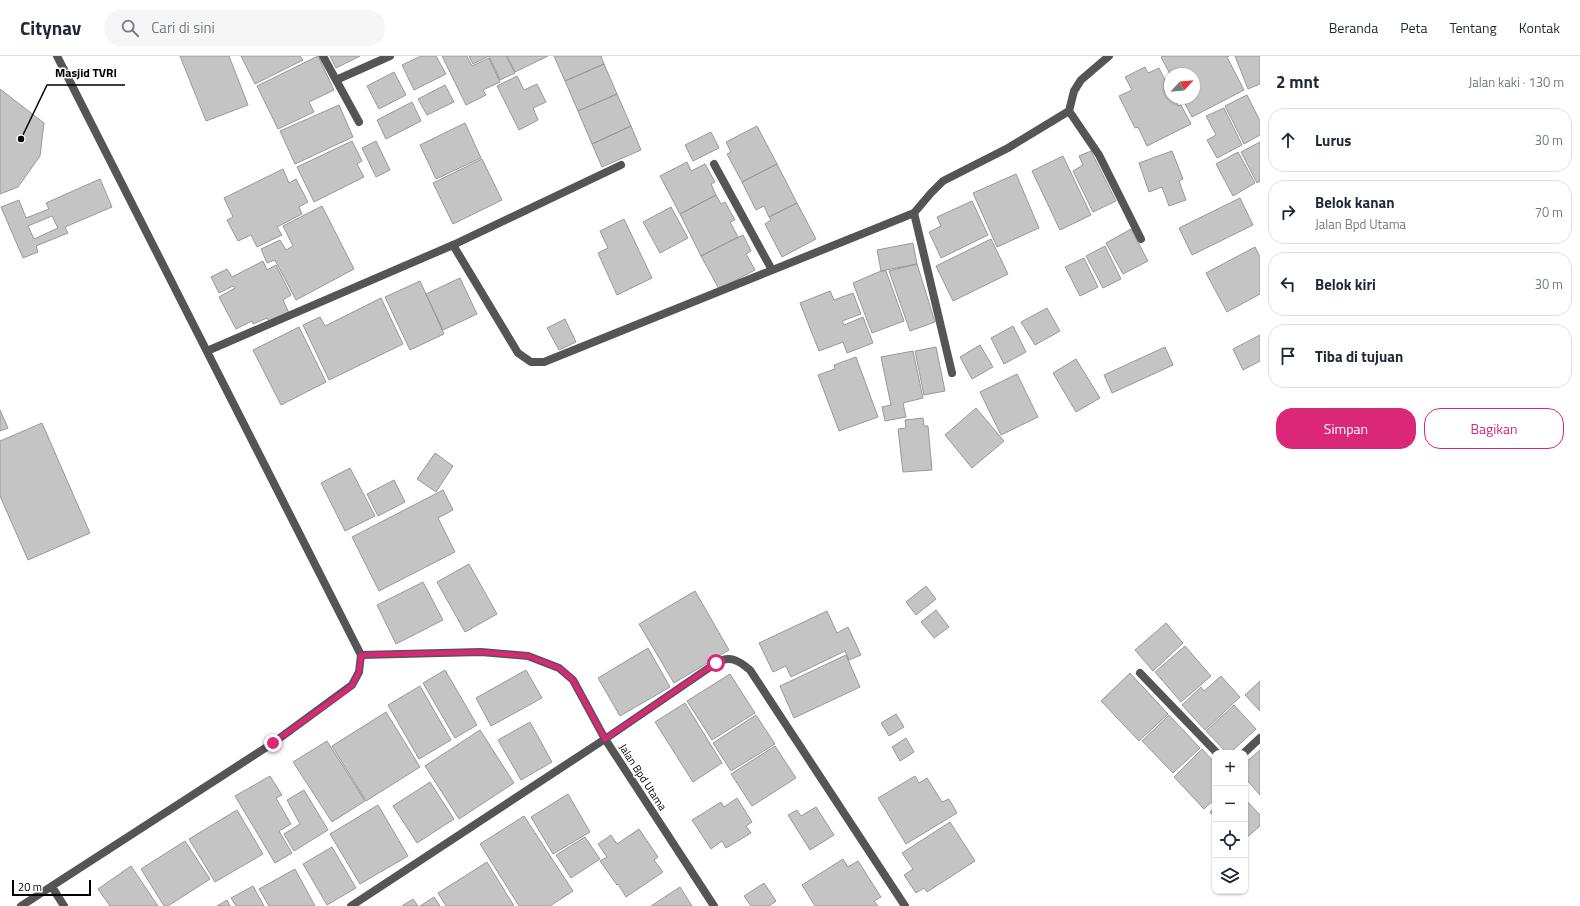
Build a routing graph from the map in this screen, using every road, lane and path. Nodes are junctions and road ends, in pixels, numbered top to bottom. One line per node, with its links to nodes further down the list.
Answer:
1 (57, 56): 14 (street)
2 (323, 56): 5 (street)
3 (390, 56): 5 (street)
4 (1109, 56): 6 (street)
5 (336, 80): 7 (street)
6 (1069, 111): 10 (street); 11 (street)
7 (359, 122)
8 (714, 164): 13 (street)
9 (621, 165): 12 (street)
10 (914, 213): 13 (street); 15 (street)
11 (1141, 239)
12 (453, 245): 13 (street); 14 (street)
13 (772, 270)
14 (207, 351): 16 (street)
15 (952, 373)
16 (361, 655): 19 (street, Jalan Bpd Utama); 22 (street)
17 (1140, 673): 20 (street)
18 (1260, 738): 21 (street)
19 (605, 739): 25 (street); 26 (street, Jalan Bpd Utama); 27 (street)
20 (1214, 750)
21 (1247, 750)
22 (52, 887): 23 (street); 24 (street)
23 (21, 906)
24 (64, 906)
25 (351, 906)
26 (714, 906)
27 (905, 906)

